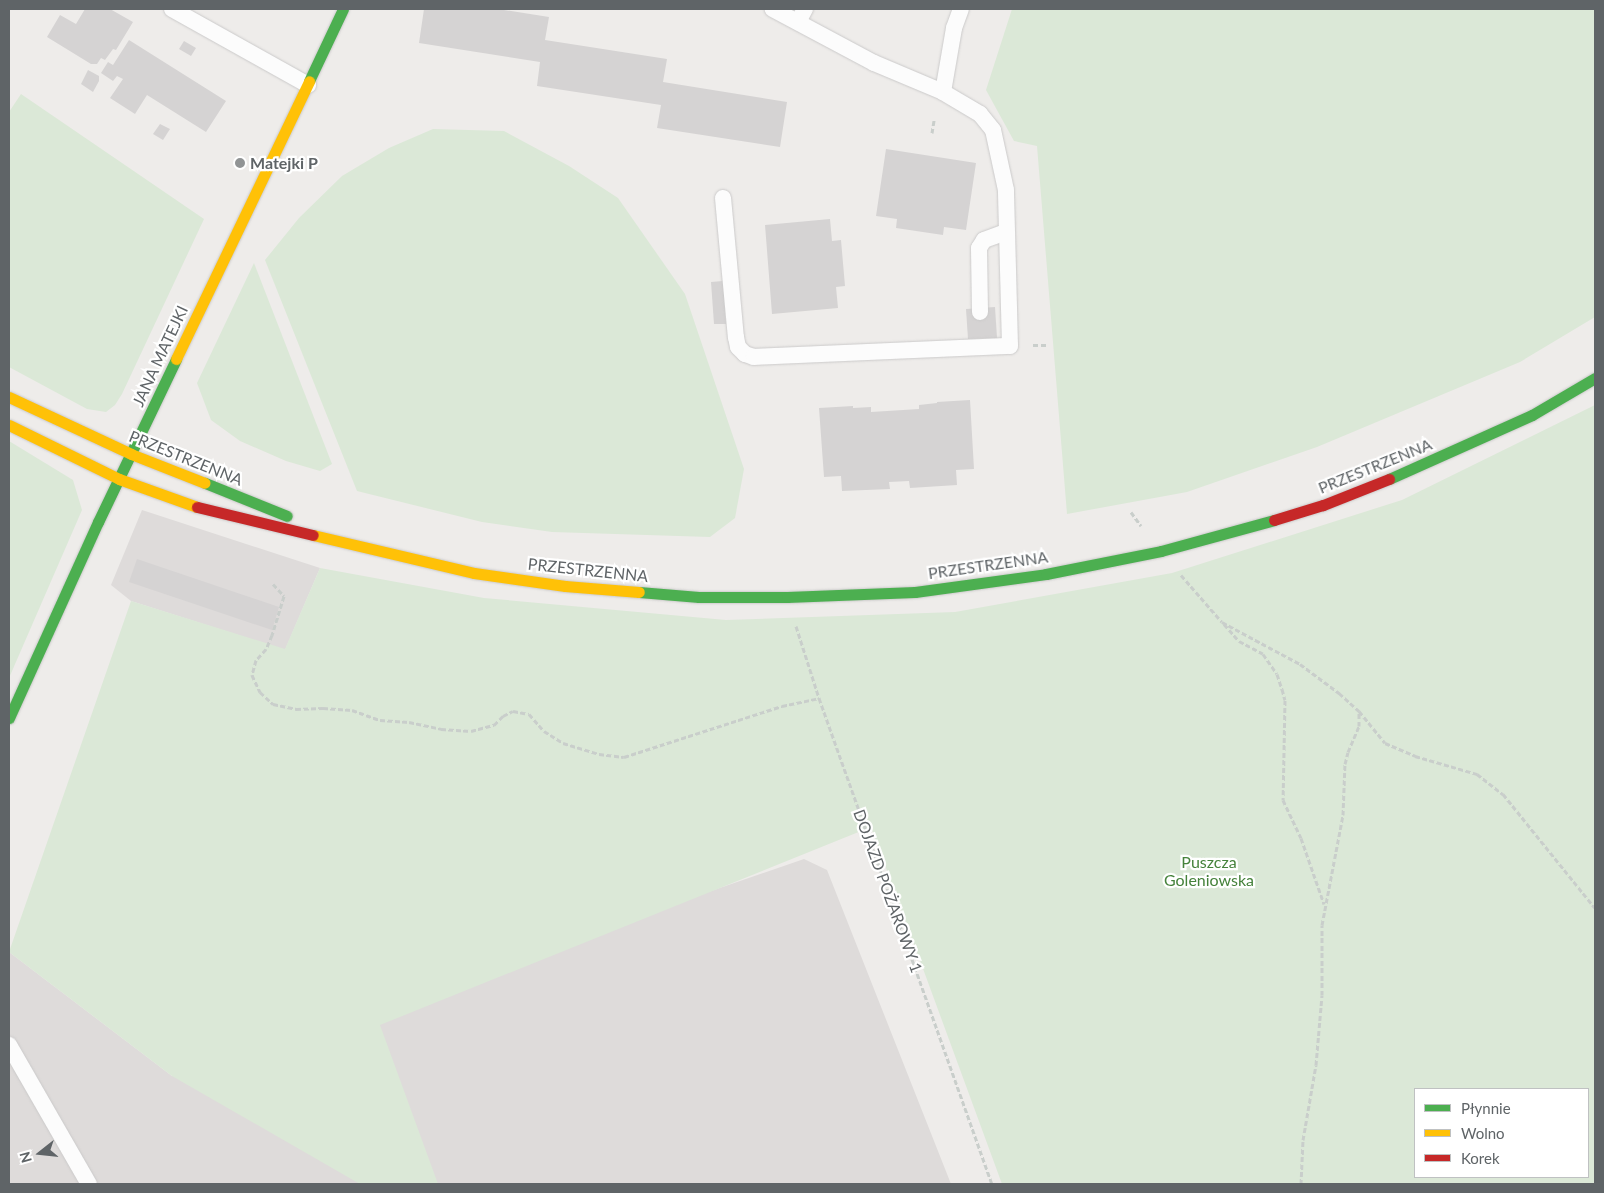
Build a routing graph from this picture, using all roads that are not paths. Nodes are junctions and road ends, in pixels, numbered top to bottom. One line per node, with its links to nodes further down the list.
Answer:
1 (172, 9): 6 (lane)
2 (343, 9): 6 (street, JANA MATEJKI)
3 (773, 9): 5 (lane)
4 (961, 9): 7 (lane)
5 (801, 15): 7 (lane)
6 (308, 85): 14 (street, JANA MATEJKI)
7 (943, 92): 9 (lane)
8 (722, 198): 9 (lane)
9 (1006, 232): 10 (lane)
10 (980, 312)
11 (1595, 378): 16 (street, PRZESTRZENNA)
12 (9, 397): 14 (street, PRZESTRZENNA)
13 (9, 425): 15 (street, PRZESTRZENNA)
14 (131, 454): 15 (street, JANA MATEJKI); 16 (street, PRZESTRZENNA)
15 (119, 479): 16 (street, PRZESTRZENNA); 17 (street, JANA MATEJKI)
16 (353, 544)
17 (9, 718)
18 (9, 1045): 19 (lane)
19 (89, 1184)

